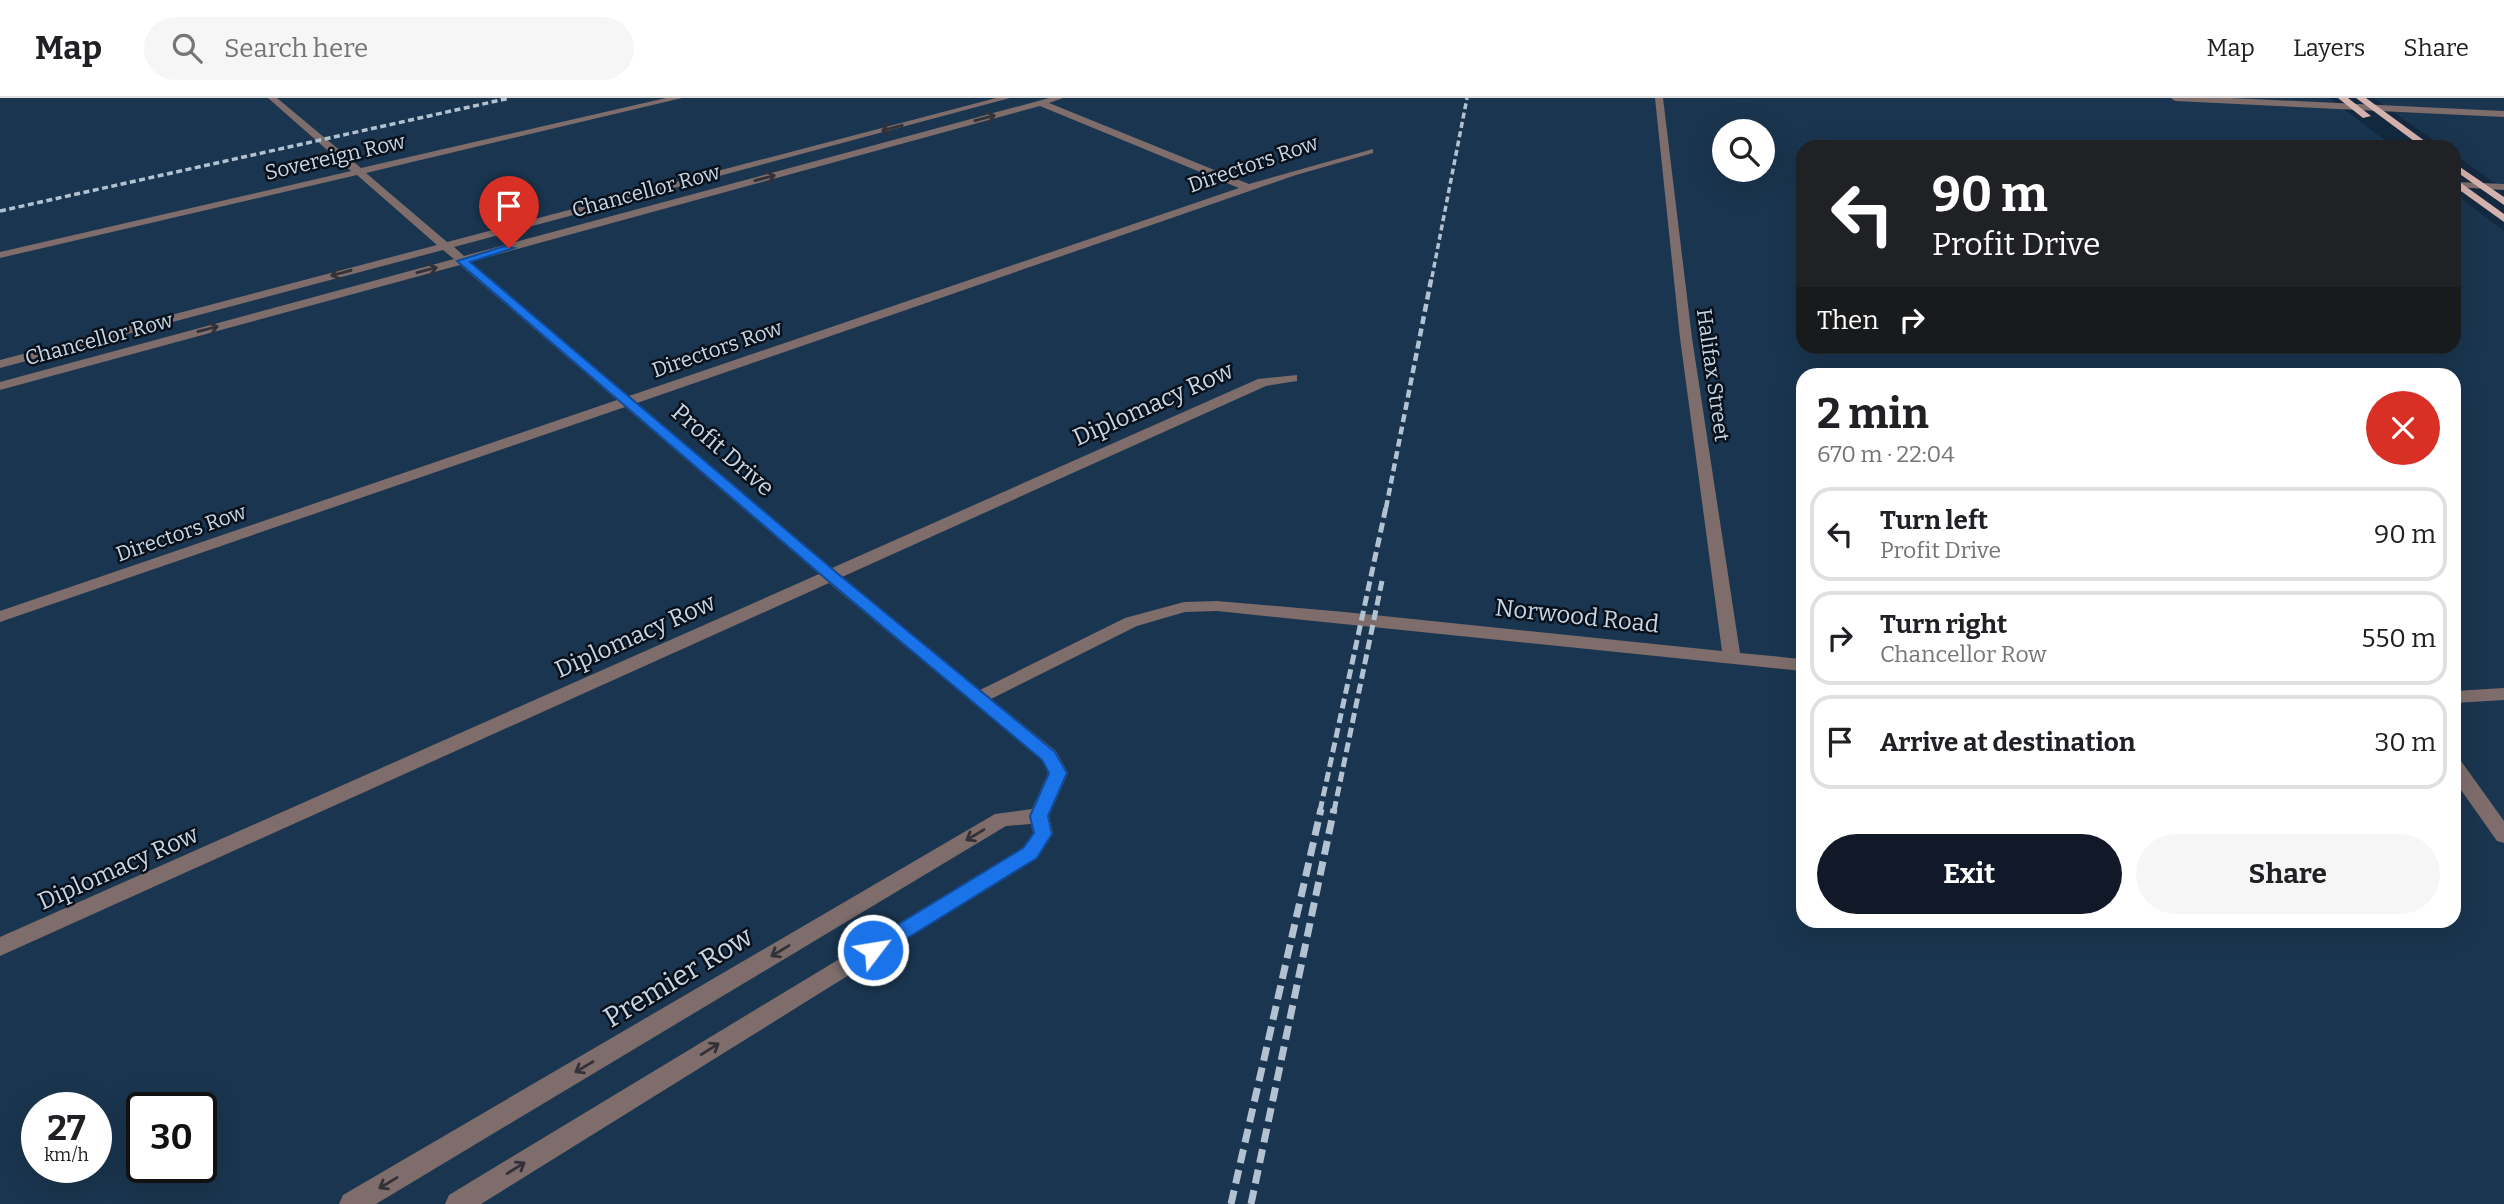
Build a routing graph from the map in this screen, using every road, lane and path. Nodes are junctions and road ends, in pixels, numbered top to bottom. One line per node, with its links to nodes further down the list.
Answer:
1 (272, 98): 17 (street, Profit Drive)
2 (678, 98): 17 (street, Sovereign Row)
3 (1006, 98): 27 (street, Chancellor Row, one-way to 27)
4 (1027, 98): 10 (street)
5 (1059, 98): 10 (street, Chancellor Row)
6 (1659, 98): 36 (street, Halifax Street)
7 (2175, 98): 9 (street)
8 (2343, 98): 9 (main road)
9 (2357, 102): 11 (street); 13 (main road)
10 (1040, 103): 22 (street); 29 (street, Chancellor Row, one-way to 10)
11 (2373, 107): 12 (street); 14 (main road)
12 (2504, 114)
13 (2400, 140)
14 (2417, 140)
15 (1370, 151): 22 (street, Directors Row)
16 (2461, 171): 19 (main road)
17 (358, 172): 27 (street, Profit Drive); 28 (street, Sovereign Row)
18 (2461, 184): 19 (street)
19 (2482, 186): 21 (street); 23 (main road)
20 (2461, 187): 24 (main road)
21 (2504, 187)
22 (1249, 188): 33 (street, Directors Row)
23 (2504, 202)
24 (2488, 207): 25 (main road); 26 (main road)
25 (2504, 208)
26 (2504, 219)
27 (446, 245): 29 (street, Profit Drive); 30 (street, Chancellor Row, one-way to 30)
28 (0, 255)
29 (462, 261): 32 (street, Chancellor Row, one-way to 29); 33 (street, Profit Drive)
30 (0, 364)
31 (1292, 378): 34 (street, Diplomacy Row)
32 (0, 386)
33 (629, 401): 34 (street, Profit Drive); 35 (street, Directors Row)
34 (831, 576): 40 (street, Profit Drive); 44 (street, Diplomacy Row)
35 (0, 617)
36 (1732, 657): 37 (street, Norwood Road); 40 (street, Norwood Road)
37 (1796, 664)
38 (2504, 694): 39 (street)
39 (2461, 697)
40 (978, 698): 42 (street, Profit Drive)
41 (2461, 776): 43 (street)
42 (1039, 816): 45 (street, Premier Row, one-way to 45); 46 (street, one-way to 42)
43 (2504, 836)
44 (0, 947)
45 (352, 1204)
46 (458, 1204)

